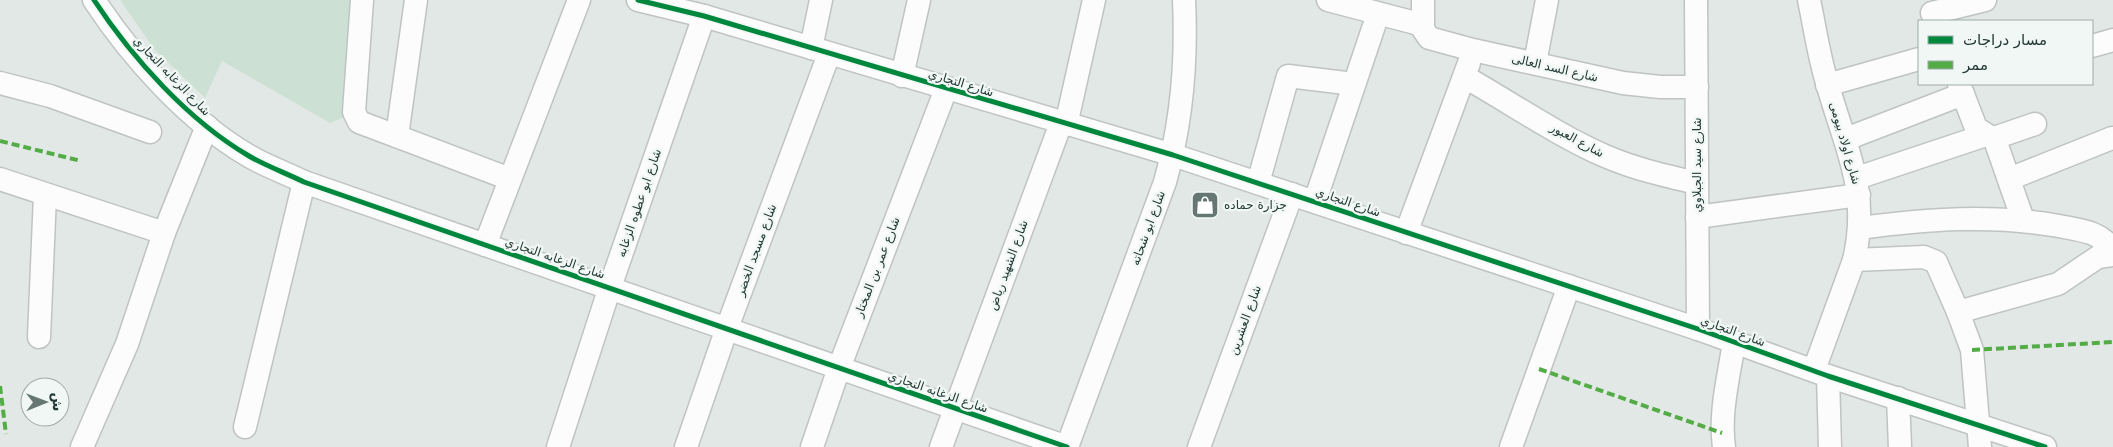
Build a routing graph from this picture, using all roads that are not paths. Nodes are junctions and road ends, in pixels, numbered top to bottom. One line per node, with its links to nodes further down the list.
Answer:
1 (94, 0): 36 (street, شارع الزغابه التجاري)
2 (362, 0): 38 (street)
3 (416, 0): 38 (street)
4 (579, 0): 44 (street)
5 (638, 0): 18 (street, شارع التجاري)
6 (820, 0): 23 (street, شارع مسجد الخضر)
7 (919, 0): 26 (street)
8 (1094, 0): 34 (street, شارع الشهيد رياض)
9 (1184, 0): 42 (street, شارع ابو شحاته)
10 (1328, 0): 17 (street)
11 (1423, 0): 19 (street)
12 (1547, 0): 25 (street)
13 (1696, 0): 31 (street, شارع سيد الجبلاوي)
14 (1809, 0): 30 (street, شارع اولاد بيومى)
15 (1985, 0): 16 (street)
16 (1931, 11)
17 (1378, 14): 19 (street); 29 (street)
18 (704, 16): 23 (street, شارع التجاري); 63 (street, شارع ابو عطوه الزغابه)
19 (1423, 25): 22 (street, شارع السد العالى)
20 (2113, 40): 21 (street)
21 (2093, 46)
22 (1474, 50): 25 (street, شارع السد العالى); 27 (street)
23 (820, 51): 26 (street, شارع التجاري); 65 (street, شارع مسجد الخضر)
24 (1918, 59): 30 (street)
25 (1534, 63): 31 (street, شارع السد العالى)
26 (902, 76): 33 (street, شارع التجاري)
27 (1465, 77): 48 (street, شارع العبور); 57 (street)
28 (0, 83): 37 (street)
29 (1354, 84): 47 (street); 52 (street)
30 (1827, 85): 41 (street, شارع اولاد بيومى)
31 (1697, 87): 48 (street, شارع سيد الجبلاوي)
32 (1961, 87): 39 (street); 41 (street)
33 (946, 89): 34 (street, شارع التجاري); 69 (street, شارع عمر بن المختار)
34 (1063, 124): 42 (street, شارع التجاري); 72 (street, شارع الشهيد رياض)
35 (2035, 124): 39 (street)
36 (207, 126): 46 (street, شارع الزغابه التجاري); 56 (street)
37 (150, 132)
38 (396, 136): 44 (street)
39 (1990, 136): 45 (street); 49 (street)
40 (2112, 138): 45 (street)
41 (1846, 139): 49 (street, شارع اولاد بيومى)
42 (1173, 155): 47 (street, شارع التجاري); 80 (street, شارع ابو شحاته)
43 (0, 179): 51 (street)
44 (510, 179): 58 (street)
45 (2009, 180): 54 (street)
46 (304, 182): 58 (street, شارع الزغابه التجاري); 73 (street)
47 (1258, 183): 50 (street, شارع التجاري)
48 (1697, 183): 53 (street, شارع سيد الجبلاوي)
49 (1858, 187): 53 (street); 55 (street, شارع اولاد بيومى)
50 (1292, 194): 52 (street, شارع التجاري); 81 (street, شارع العشرين)
51 (45, 195): 56 (street); 67 (street)
52 (1315, 201): 57 (street, شارع التجاري)
53 (1697, 217): 66 (street, شارع سيد الجبلاوي)
54 (2023, 220): 55 (street); 59 (street)
55 (1860, 228): 61 (street, شارع اولاد بيومى)
56 (164, 233): 75 (street)
57 (1406, 233): 62 (street, شارع التجاري)
58 (485, 245): 63 (street, شارع الزغابه التجاري)
59 (2113, 251)
60 (2113, 255): 64 (street)
61 (1854, 260): 64 (street); 70 (street, شارع اولاد بيومى)
62 (1569, 286): 66 (street, شارع التجاري); 82 (street)
63 (610, 287): 65 (street, شارع الزغابه التجاري); 76 (street, شارع ابو عطوه الزغابه)
64 (1958, 312): 74 (street)
65 (727, 328): 69 (street, شارع الزغابه التجاري); 77 (street, شارع مسجد الخضر)
66 (1698, 329): 68 (street, شارع التجاري)
67 (38, 337)
68 (1734, 342): 70 (street, شارع التجاري); 83 (street)
69 (839, 368): 72 (street, شارع الزغابه التجاري); 78 (street, شارع عمر بن المختار)
70 (1821, 373): 71 (street, شارع التجاري); 84 (street)
71 (1898, 398): 74 (street, شارع التجاري); 85 (street)
72 (955, 408): 79 (street, شارع الشهيد رياض); 80 (street, شارع الزغابه التجاري)
73 (246, 427)
74 (1979, 436): 86 (street, شارع التجاري)
75 (82, 447)
76 (558, 447)
77 (686, 447)
78 (812, 447)
79 (941, 447)
80 (1067, 447)
81 (1199, 447)
82 (1511, 447)
83 (1724, 447)
84 (1830, 447)
85 (1900, 447)
86 (2045, 447)

